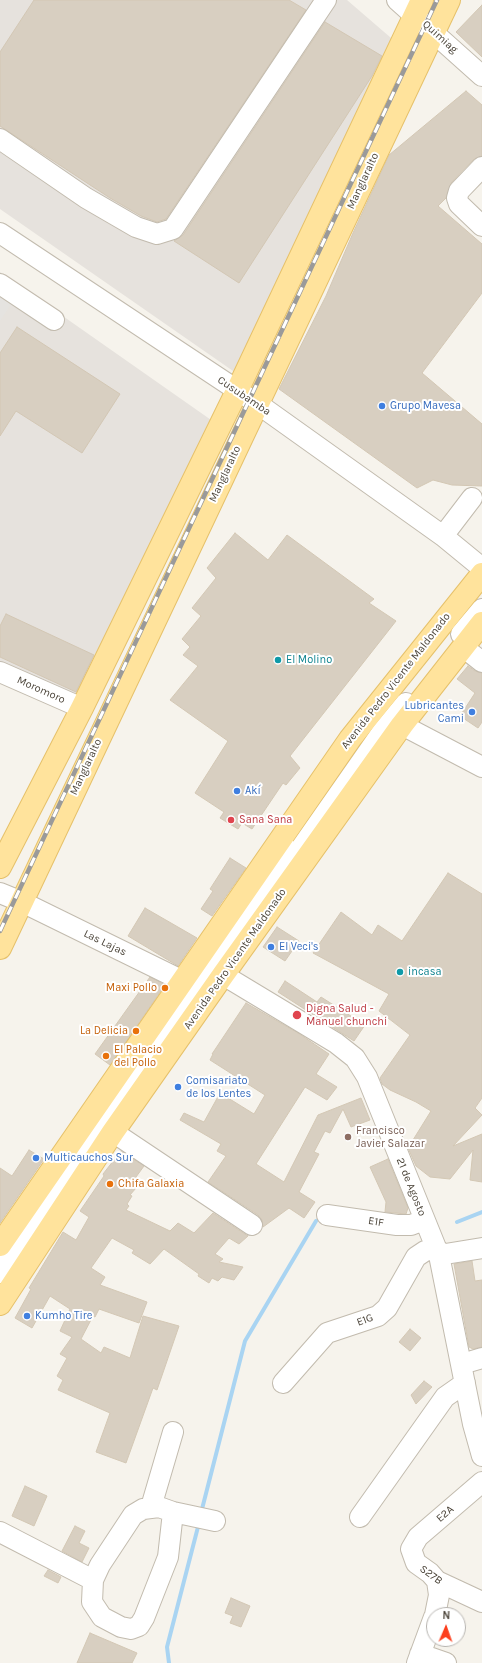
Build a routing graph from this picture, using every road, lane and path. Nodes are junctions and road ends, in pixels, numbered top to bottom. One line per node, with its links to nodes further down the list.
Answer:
1 (326, 0): 7 (street)
2 (397, 0): 4 (street, Quimiag)
3 (449, 0): 5 (main road, Manglaralto)
4 (419, 8): 5 (street, Quimiag); 13 (main road)
5 (434, 31): 6 (street, Quimiag); 14 (main road, Manglaralto)
6 (482, 76)
7 (0, 139)
8 (482, 167): 9 (street)
9 (482, 226)
10 (0, 233): 13 (street, Cusubamba)
11 (0, 284): 12 (street)
12 (54, 320)
13 (237, 391): 14 (street, Cusubamba); 25 (main road)
14 (258, 404): 16 (street, Cusubamba); 30 (main road, Manglaralto)
15 (472, 498): 16 (street)
16 (443, 536): 17 (street, Cusubamba)
17 (482, 568)
18 (482, 574): 32 (main road, Avenida Pedro Vicente Maldonado)
19 (482, 589): 32 (street)
20 (482, 609): 32 (street)
21 (482, 624): 22 (main road, Avenida Pedro Vicente Maldonado)
22 (463, 647): 23 (street); 26 (main road, Avenida Pedro Vicente Maldonado)
23 (482, 662)
24 (0, 672): 25 (street, Moromoro)
25 (82, 708): 28 (main road)
26 (402, 725): 27 (street); 32 (main road, Avenida Pedro Vicente Maldonado)
27 (482, 768)
28 (0, 867)
29 (0, 893): 30 (street, Las Lajas)
30 (22, 902): 31 (main road, Manglaralto); 33 (street, Las Lajas)
31 (0, 948)
32 (212, 968): 33 (main road, Avenida Pedro Vicente Maldonado); 33 (main road, Avenida Pedro Vicente Maldonado); 36 (street, 21 de Agosto)
33 (197, 990): 34 (main road, Avenida Pedro Vicente Maldonado); 38 (main road, Avenida Pedro Vicente Maldonado); 41 (street); 42 (street)
34 (113, 1132): 37 (street); 43 (main road, Avenida Pedro Vicente Maldonado)
35 (327, 1215): 36 (street, E1F)
36 (424, 1220): 40 (street, 21 de Agosto)
37 (252, 1226)
38 (0, 1245)
39 (482, 1248): 40 (street, E1G)
40 (438, 1252): 45 (street, 21 de Agosto); 46 (street, E1G)
41 (0, 1273)
42 (0, 1297)
43 (0, 1304)
44 (482, 1358): 45 (street)
45 (463, 1374): 48 (street, 21 de Agosto); 52 (street)
46 (283, 1383)
47 (172, 1432): 50 (street)
48 (482, 1456)
49 (482, 1482): 55 (street, E2A)
50 (151, 1506): 51 (street); 56 (street)
51 (181, 1514): 53 (street); 56 (street)
52 (360, 1517)
53 (215, 1521)
54 (0, 1532): 56 (street)
55 (412, 1549): 57 (street, S27B)
56 (93, 1580)
57 (437, 1581): 58 (street, S27B); 59 (street)
58 (482, 1602)
59 (436, 1607)
60 (426, 1639): 61 (street)
61 (419, 1659): 62 (street)
62 (446, 1663)

